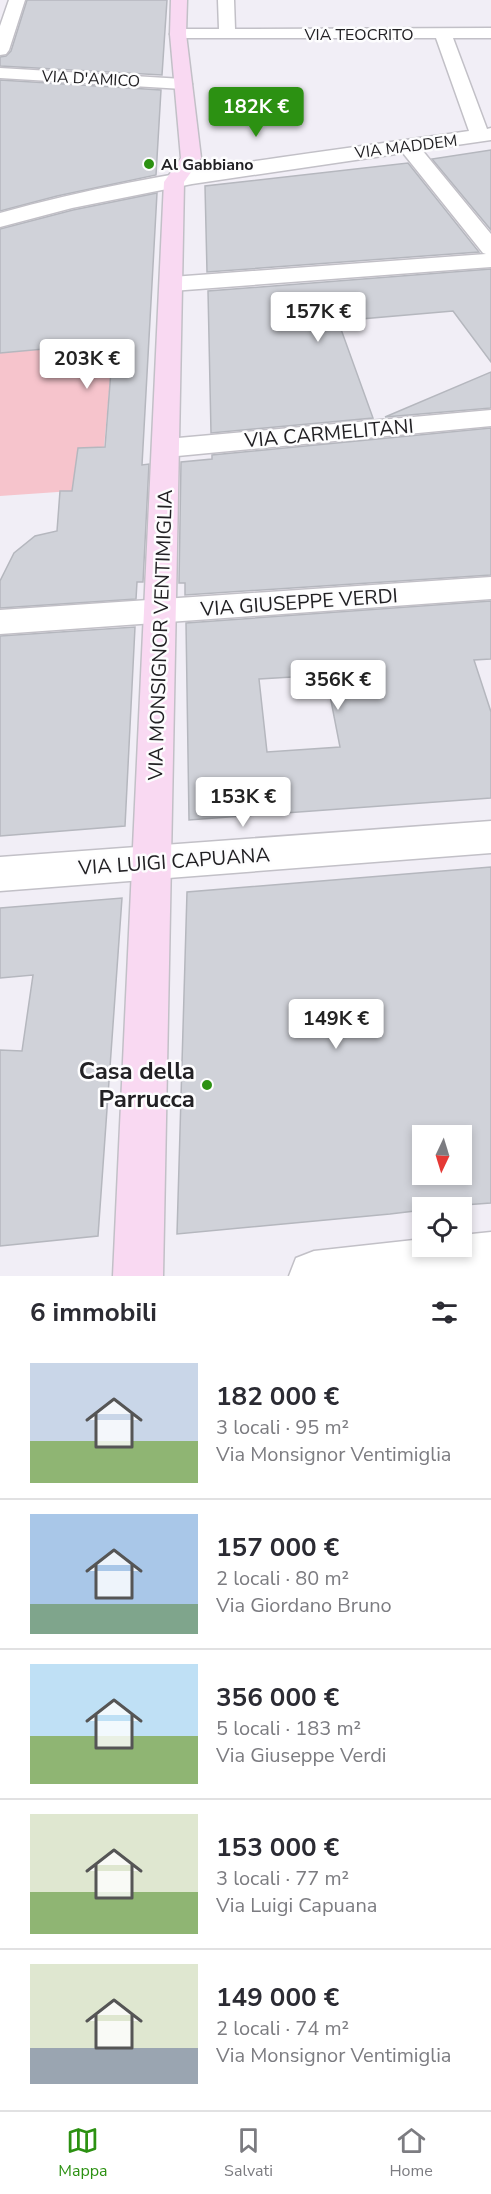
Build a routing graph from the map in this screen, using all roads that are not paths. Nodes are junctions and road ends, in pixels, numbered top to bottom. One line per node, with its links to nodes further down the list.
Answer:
1 (17, 0): 8 (street)
2 (179, 0): 6 (main road, VIA MONSIGNOR VENTIMIGLIA)
3 (226, 0): 7 (street)
4 (443, 33): 5 (street, VIA TEOCRITO); 7 (street, VIA TEOCRITO); 11 (street)
5 (491, 33)
6 (178, 34): 7 (street, VIA TEOCRITO); 10 (main road, VIA MONSIGNOR VENTIMIGLIA)
7 (227, 34)
8 (0, 50)
9 (0, 73): 10 (street, VIA D'AMICO)
10 (183, 84): 14 (main road, VIA MONSIGNOR VENTIMIGLIA)
11 (486, 135): 12 (street, VIA MADDEM)
12 (408, 146): 13 (street, VIA MADDEM); 16 (street)
13 (321, 157): 14 (street); 14 (street)
14 (183, 170): 15 (street); 18 (main road, VIA MONSIGNOR VENTIMIGLIA)
15 (0, 220)
16 (491, 248)
17 (491, 260): 18 (street)
18 (172, 284): 20 (main road, VIA MONSIGNOR VENTIMIGLIA)
19 (491, 418): 20 (street, VIA CARMELITANI)
20 (166, 447): 22 (main road, VIA MONSIGNOR VENTIMIGLIA)
21 (491, 588): 22 (street, VIA GIUSEPPE VERDI)
22 (161, 612): 23 (street, VIA GIUSEPPE VERDI); 25 (main road, VIA MONSIGNOR VENTIMIGLIA)
23 (0, 622)
24 (491, 837): 25 (street, VIA LUIGI CAPUANA)
25 (153, 863): 26 (street, VIA LUIGI CAPUANA); 28 (main road, VIA MONSIGNOR VENTIMIGLIA)
26 (0, 874)
27 (491, 1257): 29 (street)
28 (138, 1276)
29 (314, 1276)

